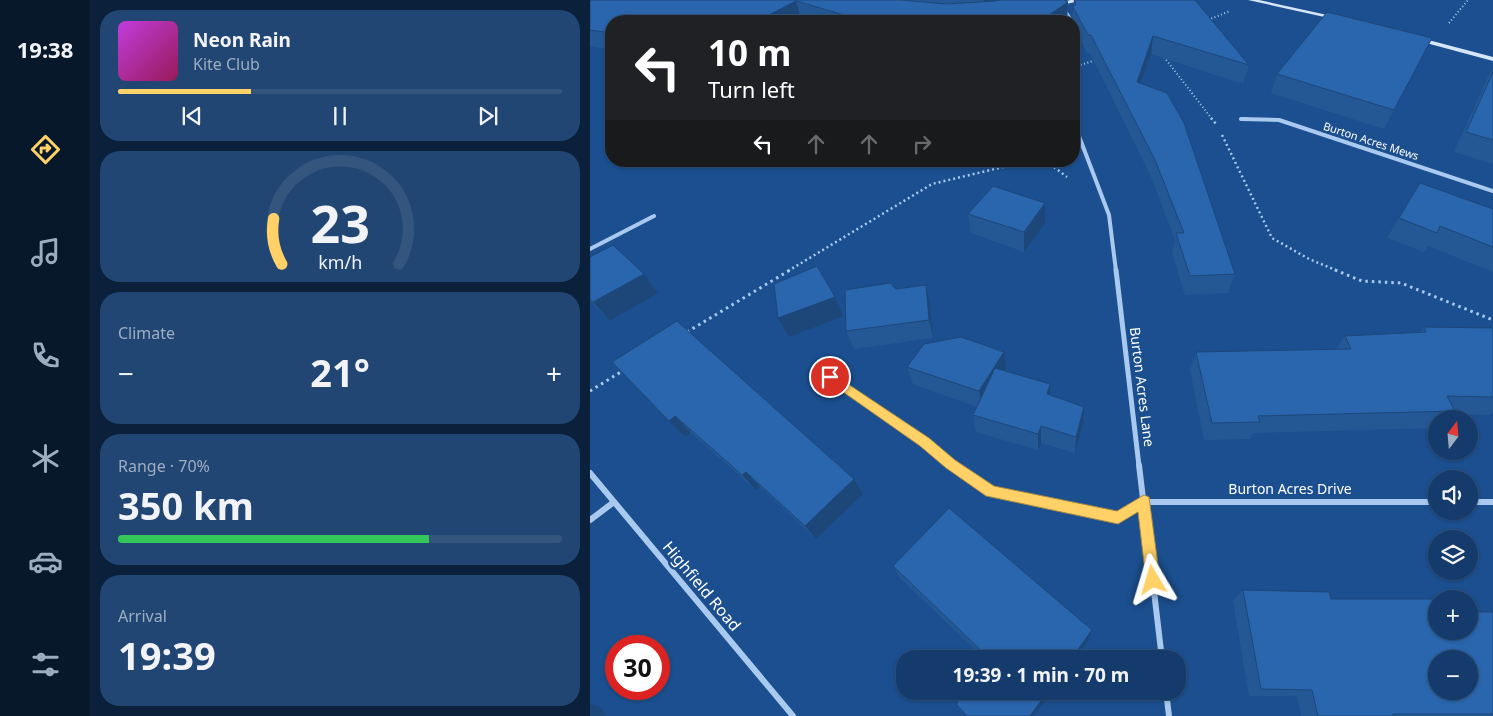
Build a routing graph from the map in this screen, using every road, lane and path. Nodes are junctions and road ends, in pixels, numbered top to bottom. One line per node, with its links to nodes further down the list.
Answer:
1 (1082, 0): 3 (street)
2 (1253, 0): 4 (street); 8 (path)
3 (1059, 2): 5 (street); 6 (street)
4 (1274, 2): 7 (street)
5 (1052, 5)
6 (1068, 15)
7 (1349, 21)
8 (1202, 22)
9 (1414, 38): 12 (street)
10 (1163, 55): 20 (path)
11 (1100, 59): 13 (path)
12 (1493, 59)
13 (1080, 65)
14 (1242, 119): 17 (street, Burton Acres Mews)
15 (1080, 140): 27 (street, Burton Acres Lane)
16 (1003, 167): 21 (path)
17 (1493, 191)
18 (654, 216): 19 (street)
19 (590, 249)
20 (1493, 320)
21 (682, 335)
22 (632, 365): 24 (path)
23 (830, 377): 27 (lane)
24 (590, 391)
25 (590, 473): 26 (street, Highfield Road)
26 (614, 502): 31 (street); 34 (street, Highfield Road)
27 (1144, 502): 28 (street, Burton Acres Drive); 32 (street, Burton Acres Lane)
28 (1428, 502)
29 (1478, 502): 30 (street)
30 (1493, 502)
31 (590, 520)
32 (1161, 650)
33 (1167, 700): 35 (street)
34 (794, 716)
35 (1169, 716)

